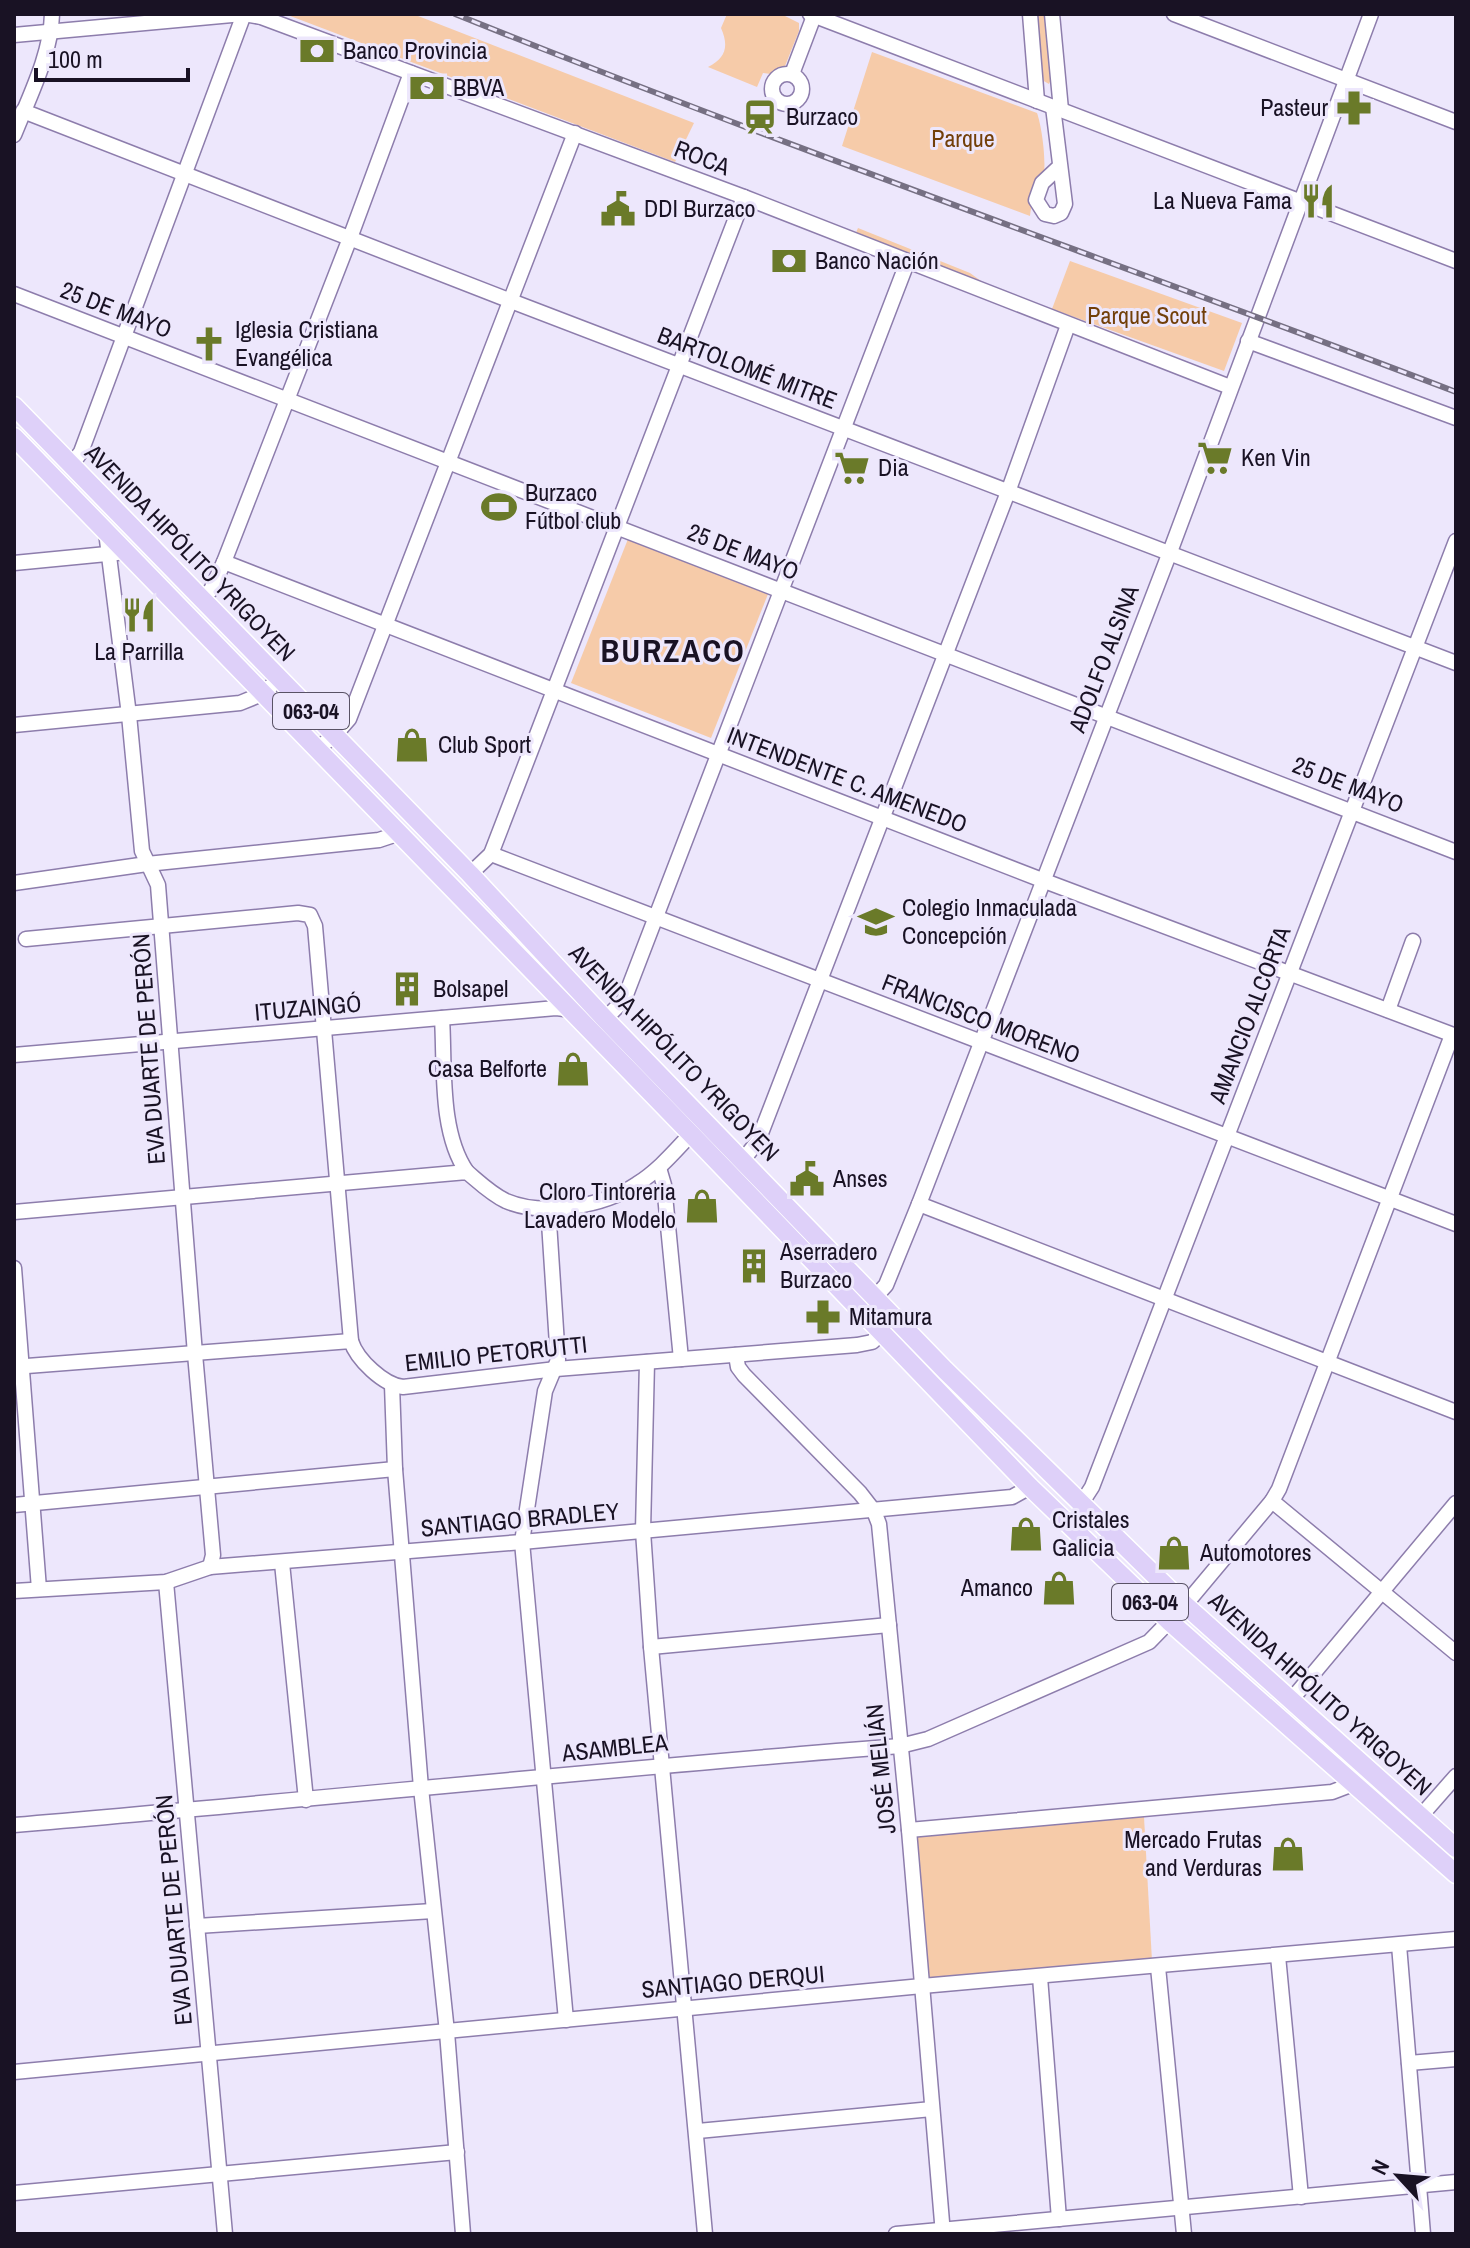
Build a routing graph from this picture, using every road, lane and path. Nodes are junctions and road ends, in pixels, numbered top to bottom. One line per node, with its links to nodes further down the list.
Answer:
1 (52, 14): 8 (street)
2 (244, 14): 8 (street, ROCA); 10 (street, ROCA); 20 (street)
3 (1030, 14): 13 (street)
4 (1052, 14): 14 (street)
5 (1174, 14): 12 (street)
6 (1371, 14): 12 (street, ADOLFO ALSINA)
7 (812, 15): 11 (street); 13 (street)
8 (52, 31): 9 (street, ROCA); 15 (street)
9 (14, 35)
10 (411, 73): 17 (street, ROCA); 23 (street)
11 (792, 74)
12 (1348, 81): 16 (street); 22 (street, ADOLFO ALSINA)
13 (1037, 101): 14 (street)
14 (1057, 108): 19 (street); 22 (street)
15 (23, 111): 18 (street); 20 (street, BARTOLOMÉ MITRE)
16 (1456, 122)
17 (575, 133): 21 (street, ROCA); 27 (street)
18 (14, 135)
19 (1058, 168)
20 (183, 173): 23 (street, BARTOLOMÉ MITRE); 29 (street)
21 (744, 197): 25 (street, ROCA); 31 (street)
22 (1301, 203): 24 (street); 30 (street, ADOLFO ALSINA)
23 (350, 238): 27 (street, BARTOLOMÉ MITRE); 33 (street)
24 (1456, 261)
25 (907, 263): 28 (street, ROCA); 36 (street)
26 (14, 294): 29 (street, 25 DE MAYO)
27 (511, 301): 31 (street, BARTOLOMÉ MITRE); 38 (street)
28 (1068, 325): 32 (street, ROCA); 40 (street)
29 (122, 337): 33 (street, 25 DE MAYO); 39 (street)
30 (1248, 341): 32 (street, ADOLFO ALSINA); 35 (street)
31 (678, 364): 36 (street, BARTOLOMÉ MITRE); 41 (street)
32 (1230, 387): 43 (street, ADOLFO ALSINA)
33 (287, 400): 38 (street, 25 DE MAYO); 45 (street)
34 (14, 406): 39 (main road, AVENIDA HIPÓLITO YRIGOYEN / 063-04)
35 (1456, 418)
36 (843, 429): 40 (street, BARTOLOMÉ MITRE); 47 (street)
37 (14, 437): 44 (main road, AVENIDA HIPÓLITO YRIGOYEN / 063-04)
38 (449, 462): 41 (street, 25 DE MAYO); 49 (street)
39 (72, 464): 48 (main road, AVENIDA HIPÓLITO YRIGOYEN / 063-04)
40 (1008, 492): 43 (street, BARTOLOMÉ MITRE); 51 (street)
41 (616, 528): 47 (street, 25 DE MAYO); 54 (street)
42 (1456, 541): 50 (street, AMANCIO ALCORTA)
43 (1170, 552): 50 (street, BARTOLOMÉ MITRE); 57 (street, ADOLFO ALSINA)
44 (118, 553): 46 (street); 55 (main road, AVENIDA HIPÓLITO YRIGOYEN / 063-04); 56 (street, EVA DUARTE DE PERÓN)
45 (224, 562): 48 (street); 49 (street, INTENDENTE C. AMENEDO)
46 (14, 563)
47 (781, 590): 51 (street, 25 DE MAYO); 61 (street)
48 (201, 599): 53 (main road, AVENIDA HIPÓLITO YRIGOYEN / 063-04)
49 (386, 626): 54 (street, INTENDENTE C. AMENEDO); 59 (street)
50 (1415, 647): 52 (street, BARTOLOMÉ MITRE); 62 (street, AMANCIO ALCORTA)
51 (945, 653): 57 (street, 25 DE MAYO); 63 (street)
52 (1456, 663)
53 (279, 679): 55 (street); 59 (main road, AVENIDA HIPÓLITO YRIGOYEN / 063-04)
54 (553, 689): 61 (street, INTENDENTE C. AMENEDO); 66 (street)
55 (262, 694): 56 (street); 60 (main road, AVENIDA HIPÓLITO YRIGOYEN / 063-04)
56 (129, 715): 58 (street); 67 (street, EVA DUARTE DE PERÓN)
57 (1107, 715): 62 (street, 25 DE MAYO); 69 (street, ADOLFO ALSINA)
58 (14, 725)
59 (335, 735): 60 (street); 68 (main road, AVENIDA HIPÓLITO YRIGOYEN / 063-04)
60 (317, 749): 64 (main road, AVENIDA HIPÓLITO YRIGOYEN / 063-04)
61 (717, 753): 63 (street, INTENDENTE C. AMENEDO); 71 (street)
62 (1352, 810): 65 (street, 25 DE MAYO); 75 (street, AMANCIO ALCORTA)
63 (881, 816): 69 (street, INTENDENTE C. AMENEDO); 76 (street)
64 (397, 834): 67 (street); 77 (main road, AVENIDA HIPÓLITO YRIGOYEN / 063-04)
65 (1456, 852)
66 (491, 854): 68 (street); 71 (street, FRANCISCO MORENO)
67 (147, 864): 70 (street); 72 (street, EVA DUARTE DE PERÓN)
68 (470, 874): 80 (main road, AVENIDA HIPÓLITO YRIGOYEN / 063-04)
69 (1042, 880): 75 (street, INTENDENTE C. AMENEDO); 85 (street, ADOLFO ALSINA)
70 (14, 883)
71 (656, 919): 76 (street, FRANCISCO MORENO); 80 (street)
72 (161, 925): 73 (street); 81 (street); 84 (street, EVA DUARTE DE PERÓN)
73 (26, 939)
74 (1413, 941): 78 (street)
75 (1290, 973): 78 (street, INTENDENTE C. AMENEDO); 88 (street, AMANCIO ALCORTA)
76 (819, 981): 85 (street, FRANCISCO MORENO); 89 (street)
77 (568, 1009): 79 (street, ITUZAINGÓ); 80 (street, ITUZAINGÓ); 83 (main road, AVENIDA HIPÓLITO YRIGOYEN / 063-04)
78 (1388, 1010): 82 (street, INTENDENTE C. AMENEDO)
79 (442, 1018): 81 (street, ITUZAINGÓ); 91 (street)
80 (605, 1019): 83 (street); 89 (main road, AVENIDA HIPÓLITO YRIGOYEN / 063-04)
81 (326, 1029): 84 (street, ITUZAINGÓ); 92 (street)
82 (1454, 1036): 94 (street, ASAMBLEA)
83 (598, 1039): 87 (main road, AVENIDA HIPÓLITO YRIGOYEN / 063-04)
84 (169, 1041): 86 (street, ITUZAINGÓ); 93 (street, EVA DUARTE DE PERÓN)
85 (980, 1042): 88 (street, FRANCISCO MORENO); 95 (street, ADOLFO ALSINA)
86 (14, 1055)
87 (691, 1134): 90 (street); 102 (main road, AVENIDA HIPÓLITO YRIGOYEN / 063-04)
88 (1227, 1135): 94 (street, FRANCISCO MORENO); 101 (street, AMANCIO ALCORTA)
89 (743, 1160): 100 (main road, AVENIDA HIPÓLITO YRIGOYEN / 063-04)
90 (659, 1168): 96 (street); 108 (street)
91 (467, 1172): 92 (street); 96 (street)
92 (337, 1182): 93 (street); 105 (street)
93 (182, 1195): 97 (street); 106 (street, EVA DUARTE DE PERÓN)
94 (1391, 1199): 98 (street, FRANCISCO MORENO); 110 (street, ASAMBLEA)
95 (919, 1204): 100 (street, ADOLFO ALSINA); 101 (street)
96 (548, 1207): 112 (street)
97 (14, 1212)
98 (1456, 1224)
99 (14, 1268): 111 (street)
100 (876, 1298): 102 (street, ADOLFO ALSINA); 103 (main road, AVENIDA HIPÓLITO YRIGOYEN / 063-04)
101 (1164, 1300): 110 (street); 121 (street, AMANCIO ALCORTA)
102 (862, 1312): 104 (main road, AVENIDA HIPÓLITO YRIGOYEN / 063-04)
103 (897, 1319): 104 (street, EMILIO PETORUTTI); 121 (main road, AVENIDA HIPÓLITO YRIGOYEN / 063-04)
104 (882, 1334): 107 (street, EMILIO PETORUTTI); 117 (main road, AVENIDA HIPÓLITO YRIGOYEN / 063-04)
105 (351, 1341): 106 (street); 113 (street, EMILIO PETORUTTI)
106 (195, 1354): 111 (street); 116 (street, EVA DUARTE DE PERÓN)
107 (736, 1355): 108 (street, EMILIO PETORUTTI); 123 (street, JOSÉ MELIÁN)
108 (681, 1359): 109 (street, EMILIO PETORUTTI)
109 (647, 1362): 112 (street, EMILIO PETORUTTI); 124 (street)
110 (1327, 1363): 114 (street); 118 (street, ASAMBLEA)
111 (18, 1367): 120 (street)
112 (556, 1369): 113 (street, EMILIO PETORUTTI); 125 (street)
113 (392, 1385): 115 (street)
114 (1456, 1412)
115 (395, 1469): 116 (street); 126 (street)
116 (207, 1485): 120 (street); 128 (street, EVA DUARTE DE PERÓN)
117 (1030, 1487): 123 (street, SANTIAGO BRADLEY); 134 (main road, AVENIDA HIPÓLITO YRIGOYEN / 063-04)
118 (1272, 1501): 131 (street); 133 (street, ASAMBLEA)
119 (1456, 1503): 131 (street)
120 (33, 1504): 122 (street); 130 (street)
121 (1081, 1504): 133 (main road, AVENIDA HIPÓLITO YRIGOYEN / 063-04)
122 (14, 1505)
123 (874, 1511): 124 (street, SANTIAGO BRADLEY); 135 (street, JOSÉ MELIÁN)
124 (643, 1531): 125 (street, SANTIAGO BRADLEY); 136 (street)
125 (522, 1542): 126 (street, SANTIAGO BRADLEY); 142 (street)
126 (402, 1553): 127 (street, SANTIAGO BRADLEY); 144 (street)
127 (282, 1563): 128 (street, SANTIAGO BRADLEY); 145 (street)
128 (210, 1567): 129 (street, SANTIAGO BRADLEY)
129 (166, 1582): 130 (street, SANTIAGO BRADLEY); 146 (street, EVA DUARTE DE PERÓN)
130 (39, 1589): 132 (street, SANTIAGO BRADLEY)
131 (1382, 1590): 137 (street); 138 (street)
132 (14, 1591)
133 (1185, 1605): 134 (street, ASAMBLEA); 138 (main road, AVENIDA HIPÓLITO YRIGOYEN / 063-04)
134 (1170, 1622): 139 (street, ASAMBLEA); 143 (main road, AVENIDA HIPÓLITO YRIGOYEN / 063-04)
135 (889, 1625): 136 (street); 139 (street, JOSÉ MELIÁN)
136 (651, 1647): 140 (street)
137 (1456, 1653)
138 (1292, 1699): 147 (main road, AVENIDA HIPÓLITO YRIGOYEN / 063-04)
139 (900, 1746): 140 (street, ASAMBLEA); 149 (street, JOSÉ MELIÁN)
140 (663, 1765): 142 (street, ASAMBLEA); 160 (street)
141 (1456, 1776): 147 (street)
142 (542, 1778): 144 (street, ASAMBLEA); 161 (street)
143 (1353, 1784): 149 (street); 151 (main road, AVENIDA HIPÓLITO YRIGOYEN / 063-04)
144 (421, 1788): 145 (street, ASAMBLEA); 152 (street)
145 (306, 1800): 146 (street, ASAMBLEA)
146 (187, 1810): 148 (street, ASAMBLEA); 153 (street, EVA DUARTE DE PERÓN)
147 (1420, 1817): 150 (main road, AVENIDA HIPÓLITO YRIGOYEN / 063-04)
148 (14, 1825)
149 (909, 1830): 159 (street, JOSÉ MELIÁN)
150 (1456, 1848)
151 (1456, 1874)
152 (433, 1911): 153 (street); 162 (street)
153 (197, 1926): 163 (street, EVA DUARTE DE PERÓN)
154 (1456, 1939): 155 (street, SANTIAGO DERQUI)
155 (1399, 1945): 156 (street, SANTIAGO DERQUI); 165 (street)
156 (1278, 1956): 157 (street, SANTIAGO DERQUI); 174 (street)
157 (1158, 1967): 158 (street, SANTIAGO DERQUI); 175 (street)
158 (1040, 1977): 159 (street, SANTIAGO DERQUI); 176 (street)
159 (922, 1986): 160 (street, SANTIAGO DERQUI); 167 (street, JOSÉ MELIÁN)
160 (685, 2009): 161 (street, SANTIAGO DERQUI); 168 (street)
161 (566, 2020): 162 (street, SANTIAGO DERQUI)
162 (447, 2032): 163 (street, SANTIAGO DERQUI); 169 (street)
163 (209, 2053): 166 (street, SANTIAGO DERQUI); 170 (street, EVA DUARTE DE PERÓN)
164 (1456, 2059): 165 (street)
165 (1409, 2063): 172 (street)
166 (14, 2072)
167 (932, 2109): 168 (street); 177 (street, JOSÉ MELIÁN)
168 (698, 2131): 180 (street)
169 (457, 2152): 170 (street); 179 (street)
170 (219, 2172): 173 (street); 178 (street, EVA DUARTE DE PERÓN)
171 (1456, 2182): 172 (street)
172 (1419, 2185): 174 (street); 183 (street)
173 (14, 2193)
174 (1301, 2197): 175 (street)
175 (1182, 2207): 176 (street); 182 (street)
176 (1059, 2219): 177 (street)
177 (943, 2232): 181 (street)
178 (225, 2234)
179 (463, 2234)
180 (705, 2234)
181 (896, 2234)
182 (1184, 2234)
183 (1423, 2234)

